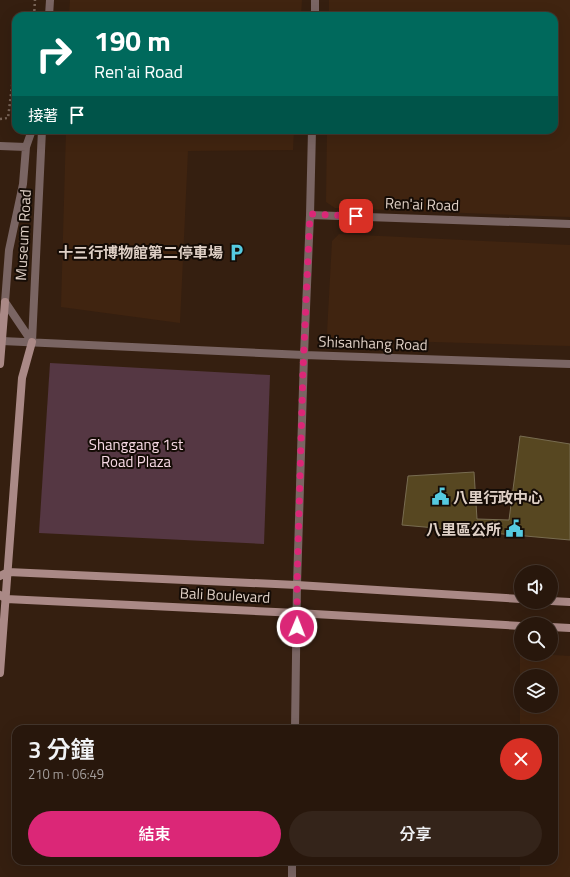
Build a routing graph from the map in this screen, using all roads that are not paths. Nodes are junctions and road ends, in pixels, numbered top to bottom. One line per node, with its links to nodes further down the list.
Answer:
1 (50, 0): 3 (street)
2 (315, 0): 4 (street)
3 (49, 12)
4 (315, 12)
5 (31, 134): 9 (street, Museum Road)
6 (42, 134): 14 (street, Museum Road)
7 (312, 134): 10 (street)
8 (0, 146): 9 (street)
9 (26, 147): 12 (street, Museum Road)
10 (310, 214): 11 (street, Ren'ai Road); 15 (street)
11 (570, 224)
12 (2, 302): 13 (street); 14 (street)
13 (2, 340): 14 (street, Shisanhang Road); 16 (street)
14 (32, 342): 15 (street, Shisanhang Road); 18 (street)
15 (304, 355): 17 (street, Shisanhang Road); 20 (street)
16 (0, 364)
17 (570, 364)
18 (8, 572): 19 (street, Bali Boulevard); 20 (street, Bali Boulevard); 21 (street)
19 (0, 576)
20 (297, 585): 22 (street, Bali Boulevard); 25 (street)
21 (3, 597): 25 (street, Bali Boulevard); 29 (street)
22 (514, 599)
23 (558, 601): 24 (street)
24 (570, 602)
25 (297, 613): 26 (street, Bali Boulevard); 30 (street)
26 (514, 626)
27 (558, 627): 28 (street)
28 (570, 628)
29 (0, 672)
30 (295, 725)
31 (292, 865): 32 (street)
32 (292, 877)

